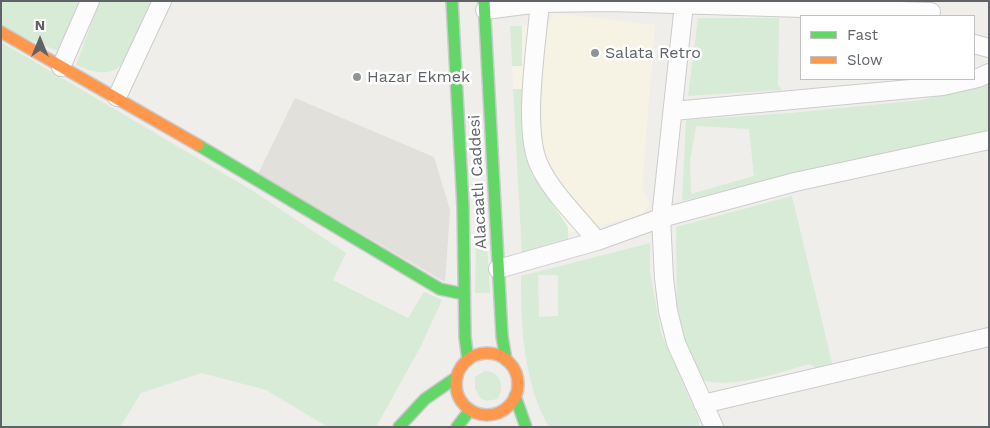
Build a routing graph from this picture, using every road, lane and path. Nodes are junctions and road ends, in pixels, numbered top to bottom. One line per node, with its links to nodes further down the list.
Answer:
1 (90, 1): 11 (street)
2 (162, 1): 15 (street)
3 (452, 1): 21 (main road, Alacaatlı Caddesi)
4 (540, 2): 5 (street); 6 (street); 19 (street)
5 (684, 4): 7 (street); 16 (street)
6 (484, 5): 20 (main road, Alacaatlı Caddesi)
7 (931, 10)
8 (1, 32): 11 (main road)
9 (975, 44): 10 (street)
10 (989, 48)
11 (61, 66): 15 (main road)
12 (989, 73): 13 (street)
13 (975, 79)
14 (969, 80): 16 (street)
15 (117, 96): 21 (main road)
16 (674, 111): 18 (street)
17 (989, 140): 18 (street)
18 (661, 218): 19 (street); 27 (street)
19 (597, 241): 20 (street)
20 (498, 269): 24 (main road, Alacaatlı Caddesi)
21 (464, 294): 23 (main road, Alacaatlı Caddesi)
22 (989, 337): 27 (street)
23 (468, 360): 24 (main road); 25 (main road)
24 (506, 360): 26 (main road)
25 (457, 377): 28 (main road); 30 (main road)
26 (515, 396): 29 (main road); 33 (main road)
27 (702, 404): 34 (street)
28 (470, 410): 29 (main road); 31 (main road)
29 (483, 415): 32 (main road)
30 (399, 427)
31 (458, 427)
32 (485, 427)
33 (526, 427)
34 (714, 427)

